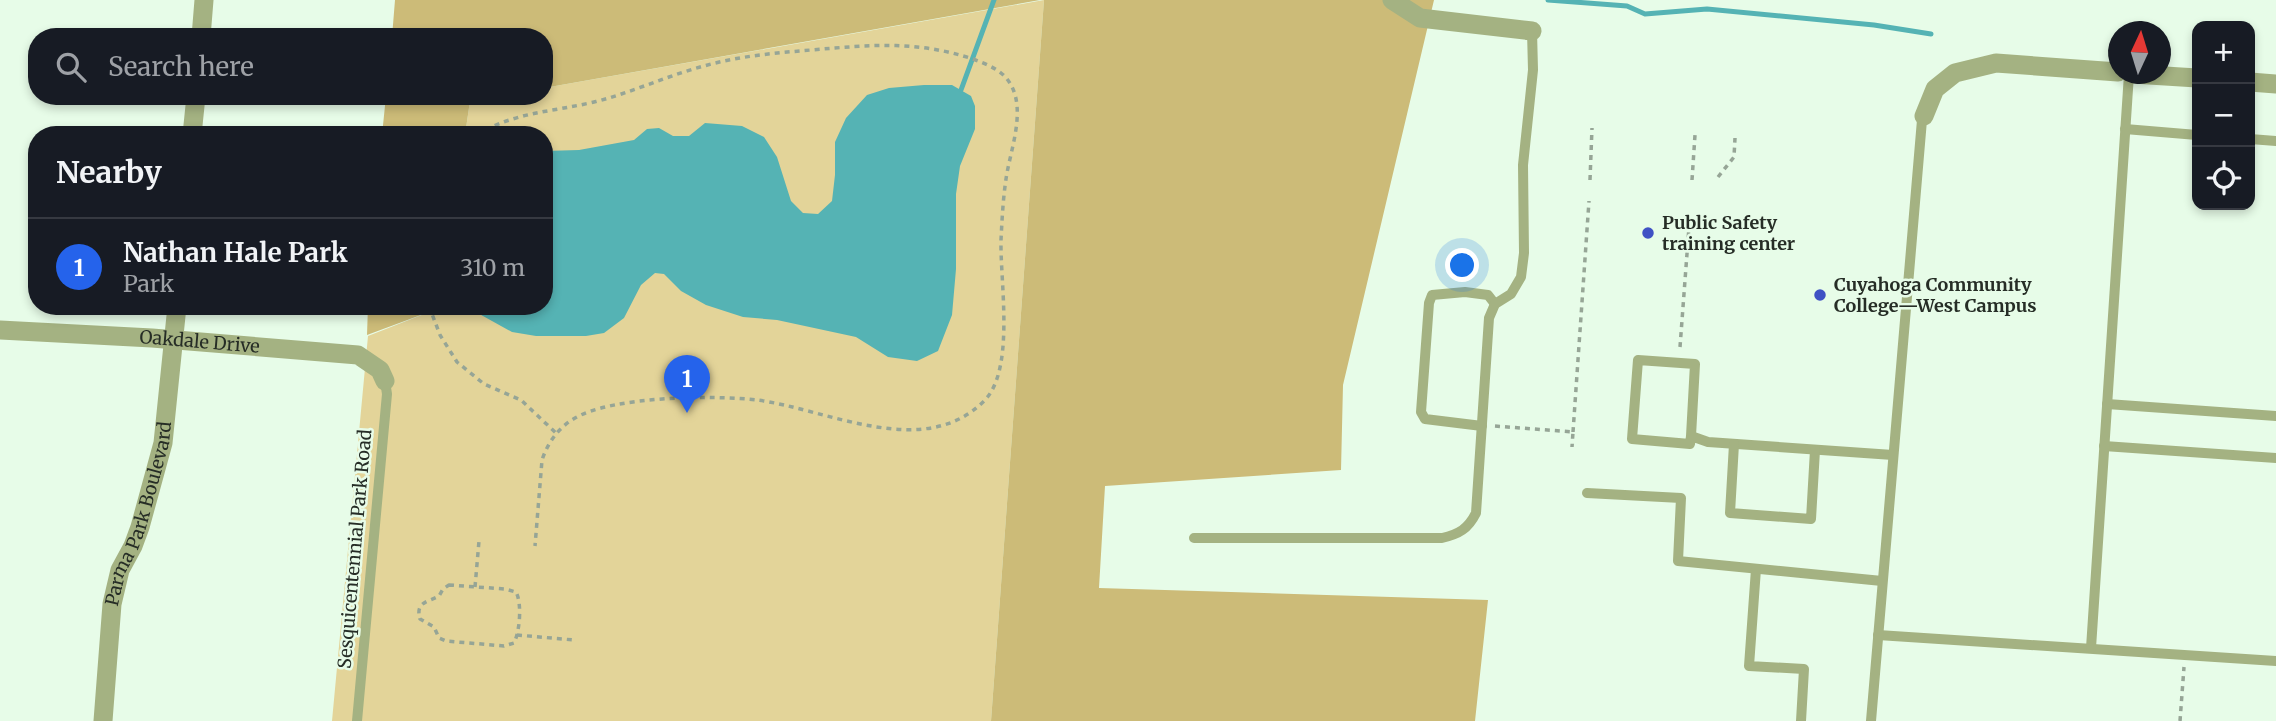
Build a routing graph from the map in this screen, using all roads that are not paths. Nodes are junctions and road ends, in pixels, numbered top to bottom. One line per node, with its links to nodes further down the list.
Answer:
1 (204, 0): 3 (street)
2 (1392, 0): 4 (street)
3 (202, 28)
4 (1532, 31): 18 (lane)
5 (2108, 71): 12 (street)
6 (2171, 76): 7 (street)
7 (2192, 78)
8 (2255, 82): 10 (street)
9 (2130, 84): 14 (lane)
10 (2276, 84)
11 (195, 105): 13 (street)
12 (1924, 116): 30 (lane)
13 (193, 126)
14 (2125, 129): 15 (lane); 23 (lane)
15 (2192, 135)
16 (2255, 139): 17 (lane)
17 (2276, 141)
18 (1495, 304): 25 (lane); 25 (lane)
19 (176, 315): 21 (street, Parma Park Boulevard)
20 (0, 330): 21 (street, Oakdale Drive)
21 (174, 340): 22 (street, Oakdale Drive); 39 (street, Parma Park Boulevard)
22 (385, 381): 40 (lane, Sesquicentennial Park Road)
23 (2107, 404): 24 (lane); 28 (lane)
24 (2276, 416)
25 (1482, 425): 33 (lane)
26 (1691, 436): 26 (lane); 27 (lane)
27 (1734, 444): 29 (lane); 29 (lane)
28 (2104, 446): 31 (lane); 37 (lane)
29 (1815, 450): 30 (lane)
30 (1893, 455): 35 (lane)
31 (2276, 458)
32 (1587, 493): 34 (lane)
33 (1194, 538)
34 (1756, 569): 35 (lane); 41 (lane)
35 (1882, 581): 36 (lane)
36 (1878, 635): 37 (lane); 42 (lane)
37 (2091, 648): 38 (lane)
38 (2276, 661)
39 (103, 721)
40 (357, 721)
41 (1801, 721)
42 (1871, 721)

